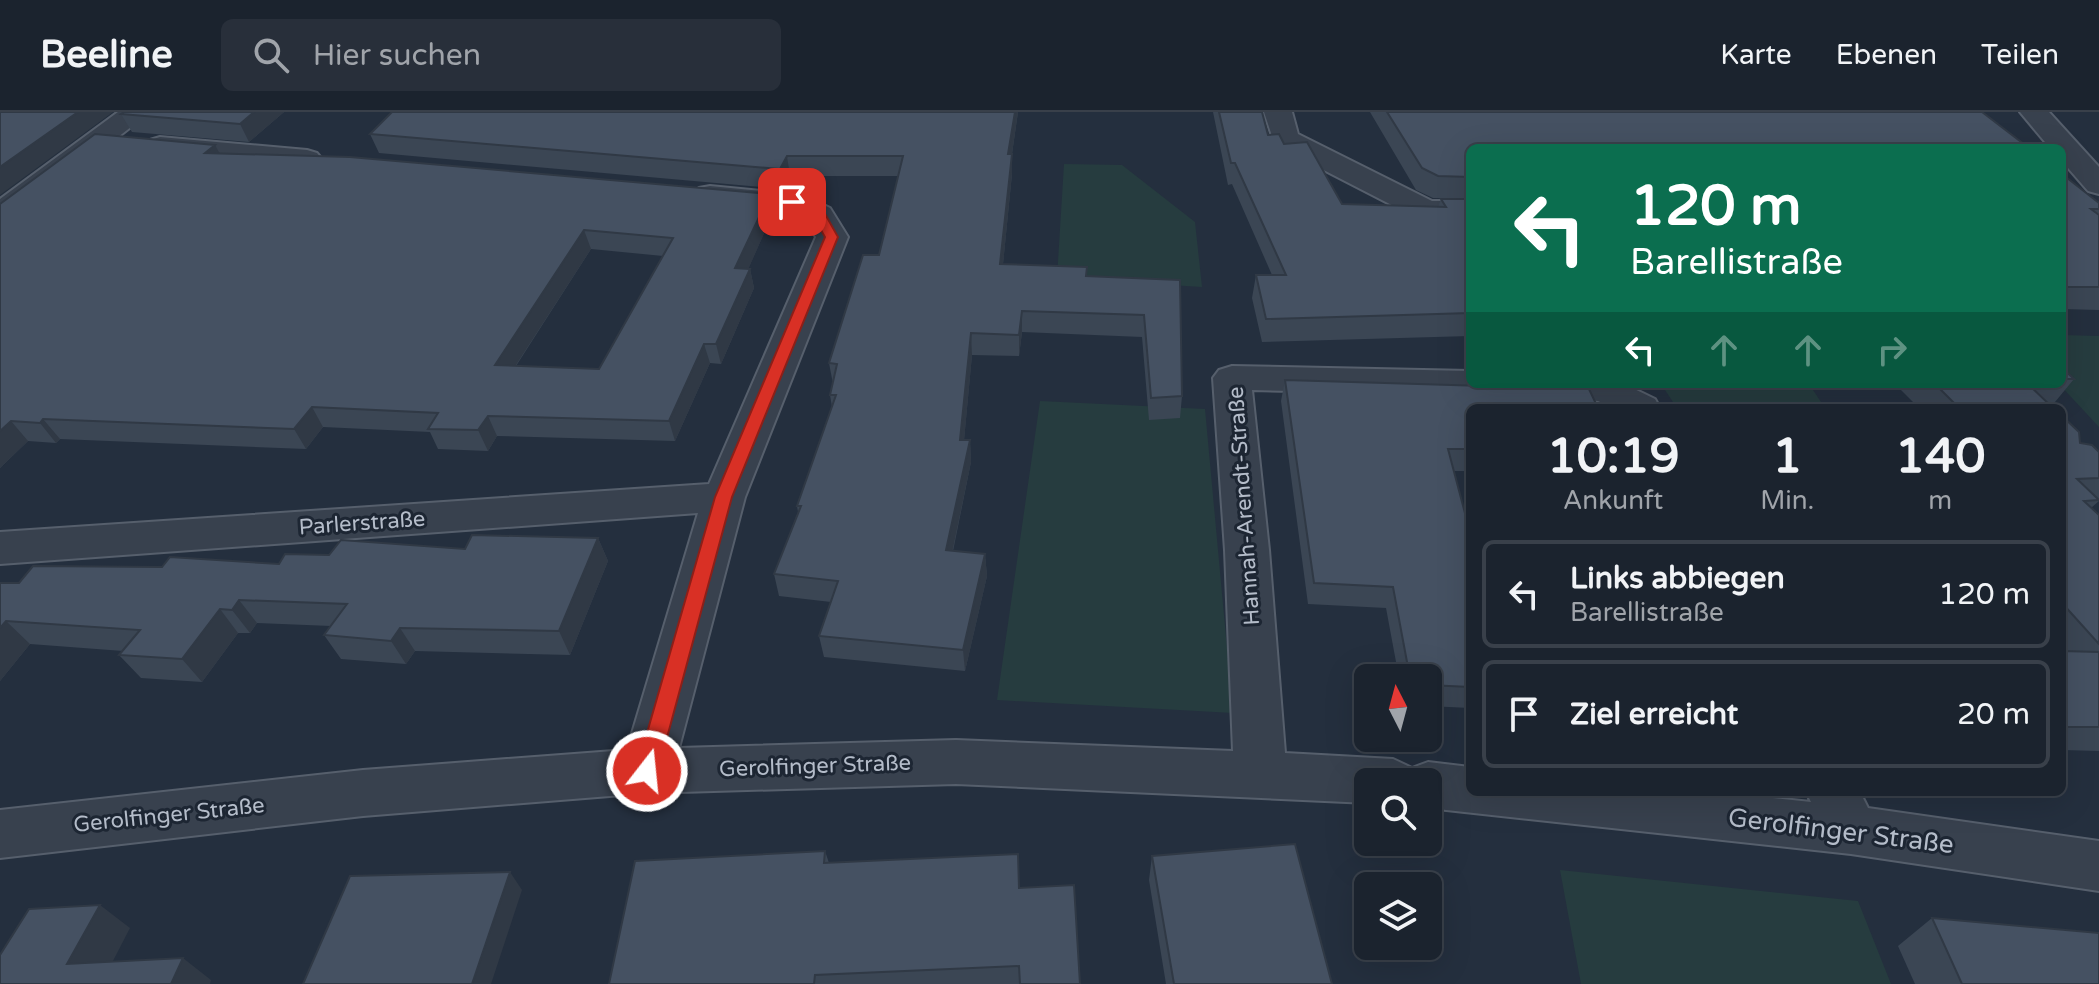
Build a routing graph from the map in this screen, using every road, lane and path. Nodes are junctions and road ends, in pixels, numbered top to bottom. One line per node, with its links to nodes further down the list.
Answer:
1 (136, 112): 4 (street)
2 (1278, 112): 10 (street)
3 (2034, 112): 5 (street)
4 (98, 140): 7 (street); 11 (street)
5 (2062, 144)
6 (2066, 148): 8 (street)
7 (337, 162)
8 (2099, 185)
9 (685, 193): 15 (street)
10 (1466, 210)
11 (0, 214)
12 (1466, 383): 18 (street, Hannah-Arendt-Straße)
13 (1580, 388): 14 (street)
14 (1635, 404)
15 (724, 497): 16 (street, Parlerstraße); 17 (street)
16 (0, 548)
17 (647, 771): 18 (street, Gerolfinger Straße); 24 (street, Gerolfinger Straße)
18 (1260, 774): 19 (street, Gerolfinger Straße)
19 (1354, 780)
20 (1442, 787): 21 (street)
21 (1466, 790)
22 (1562, 796): 23 (street, Gerolfinger Straße)
23 (1842, 811): 25 (street, Gerolfinger Straße)
24 (0, 834)
25 (2099, 866)

